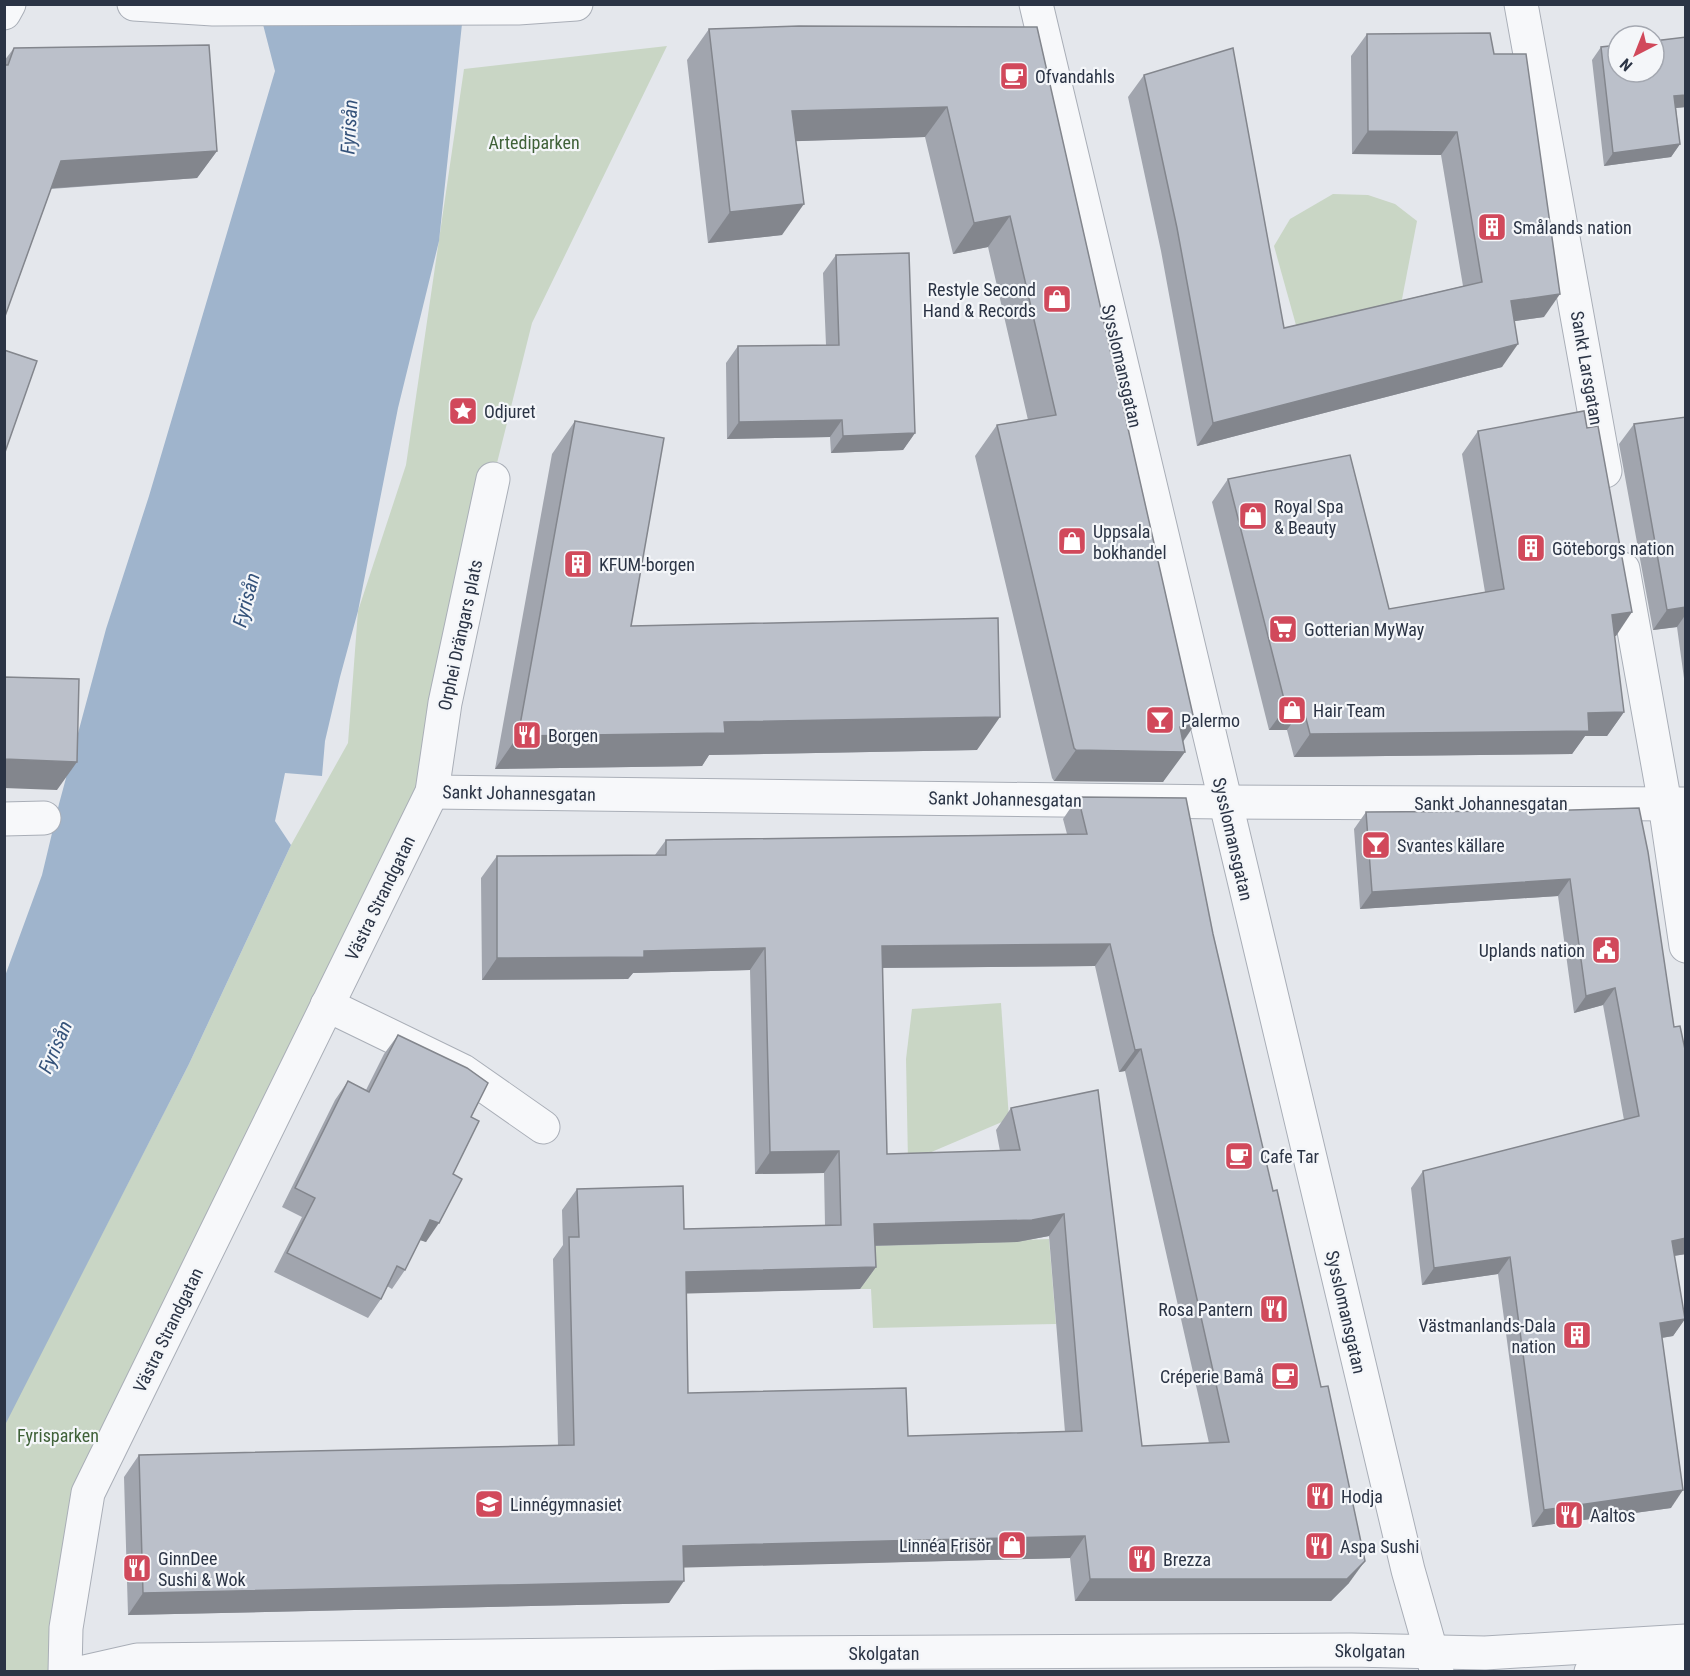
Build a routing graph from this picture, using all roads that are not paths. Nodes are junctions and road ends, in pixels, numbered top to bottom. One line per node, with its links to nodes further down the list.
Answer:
1 (9, 4): 6 (street)
2 (134, 4): 3 (street)
3 (576, 4)
4 (1036, 4): 11 (street, Sysslomansgatan)
5 (1521, 4): 8 (street, Sankt Larsgatan)
6 (4, 14)
7 (493, 479): 10 (street, Orphei Drängars plats)
8 (1611, 504)
9 (1618, 538): 12 (street)
10 (432, 792): 11 (street, Sankt Johannesgatan); 16 (street, Västra Strandgatan)
11 (1224, 802): 12 (street, Sankt Johannesgatan); 20 (street, Sysslomansgatan)
12 (1676, 804): 15 (street)
13 (44, 818): 14 (street)
14 (4, 819)
15 (1686, 946)
16 (327, 1005): 17 (street); 22 (street, Västra Strandgatan)
17 (543, 1127)
18 (1686, 1641): 20 (street, Skolgatan)
19 (756, 1662): 20 (street, Skolgatan); 23 (street, Skolgatan)
20 (1434, 1662)
21 (1686, 1668): 24 (street)
22 (65, 1671)
23 (84, 1671)
24 (1591, 1671)

